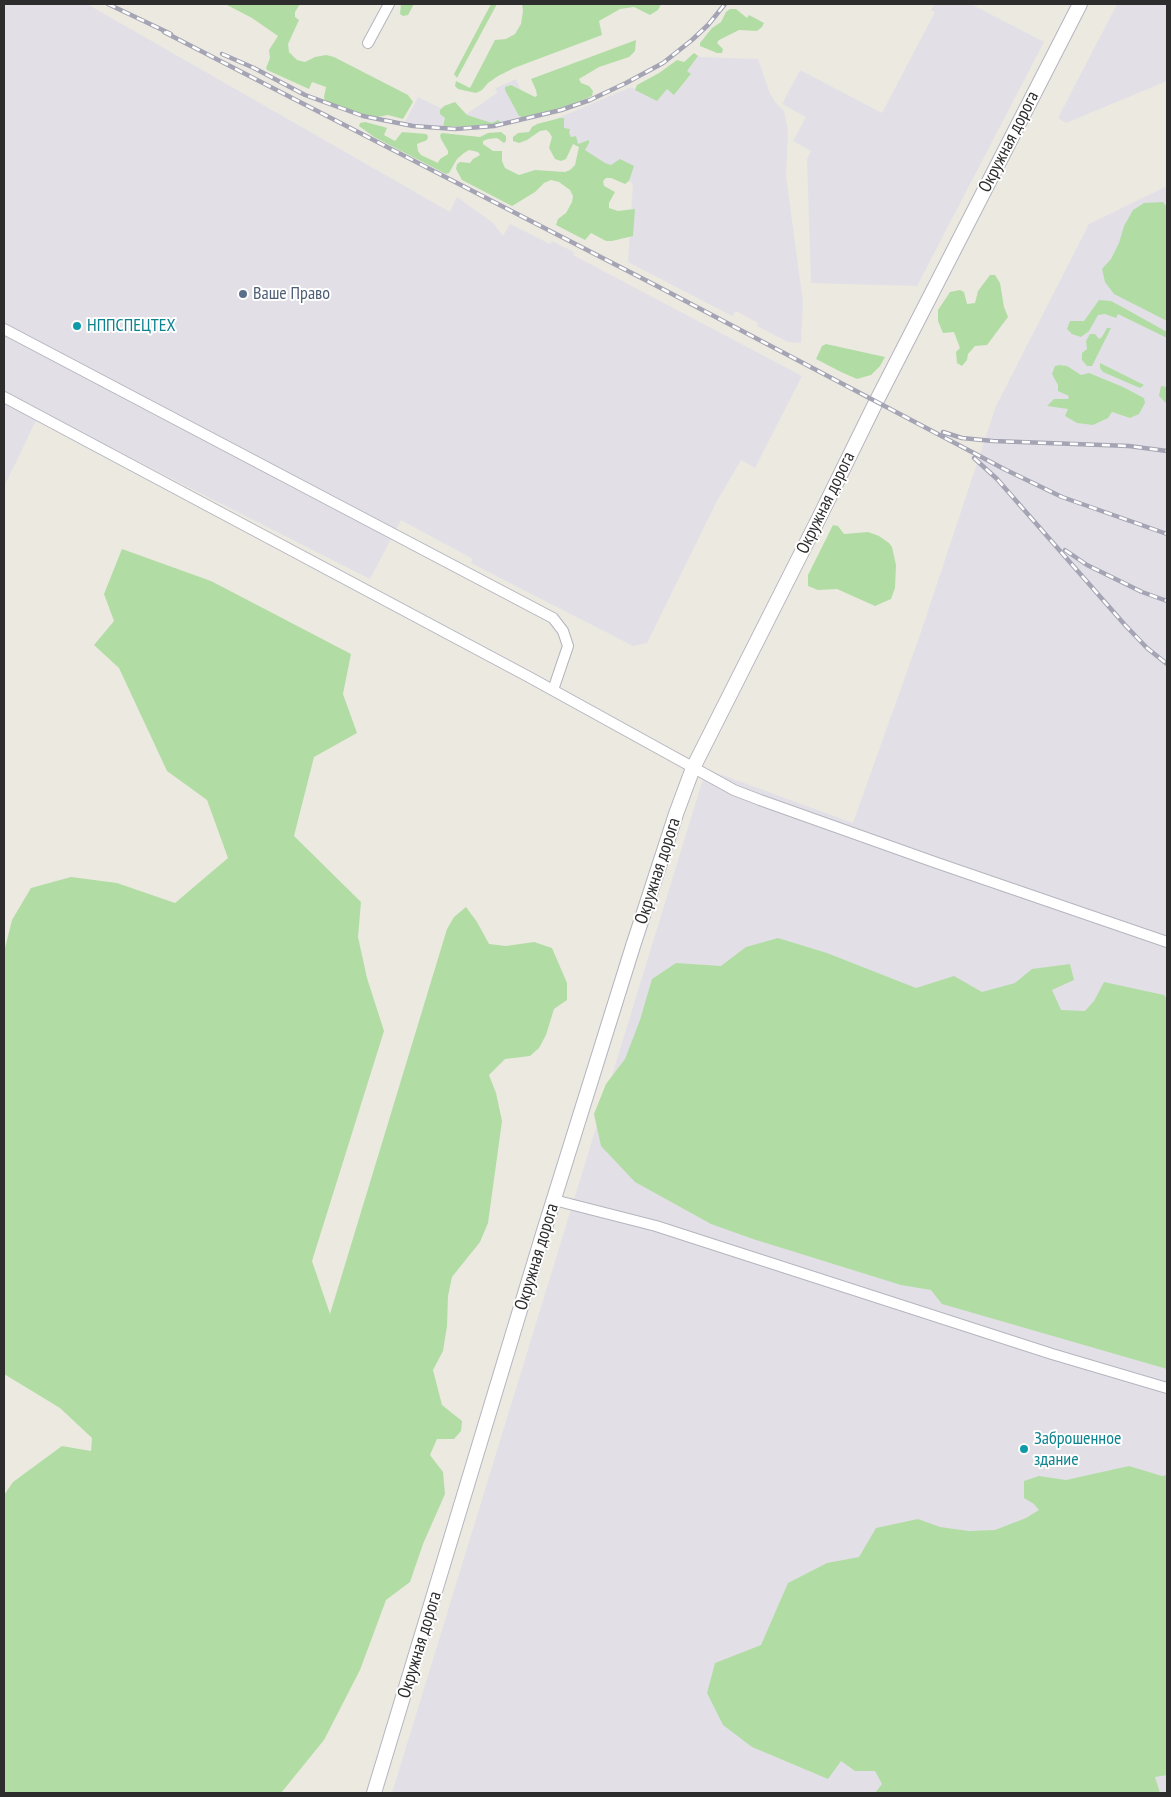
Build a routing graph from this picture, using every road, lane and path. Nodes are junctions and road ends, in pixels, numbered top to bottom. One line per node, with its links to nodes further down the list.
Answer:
1 (389, 4): 3 (street)
2 (1080, 4): 7 (main road, Окружная дорога)
3 (368, 43)
4 (4, 329): 6 (street)
5 (4, 397): 6 (street)
6 (553, 690): 7 (street)
7 (693, 768): 8 (street); 9 (main road, Окружная дорога)
8 (1167, 942)
9 (554, 1200): 10 (street); 11 (main road, Окружная дорога)
10 (1167, 1388)
11 (374, 1793)

